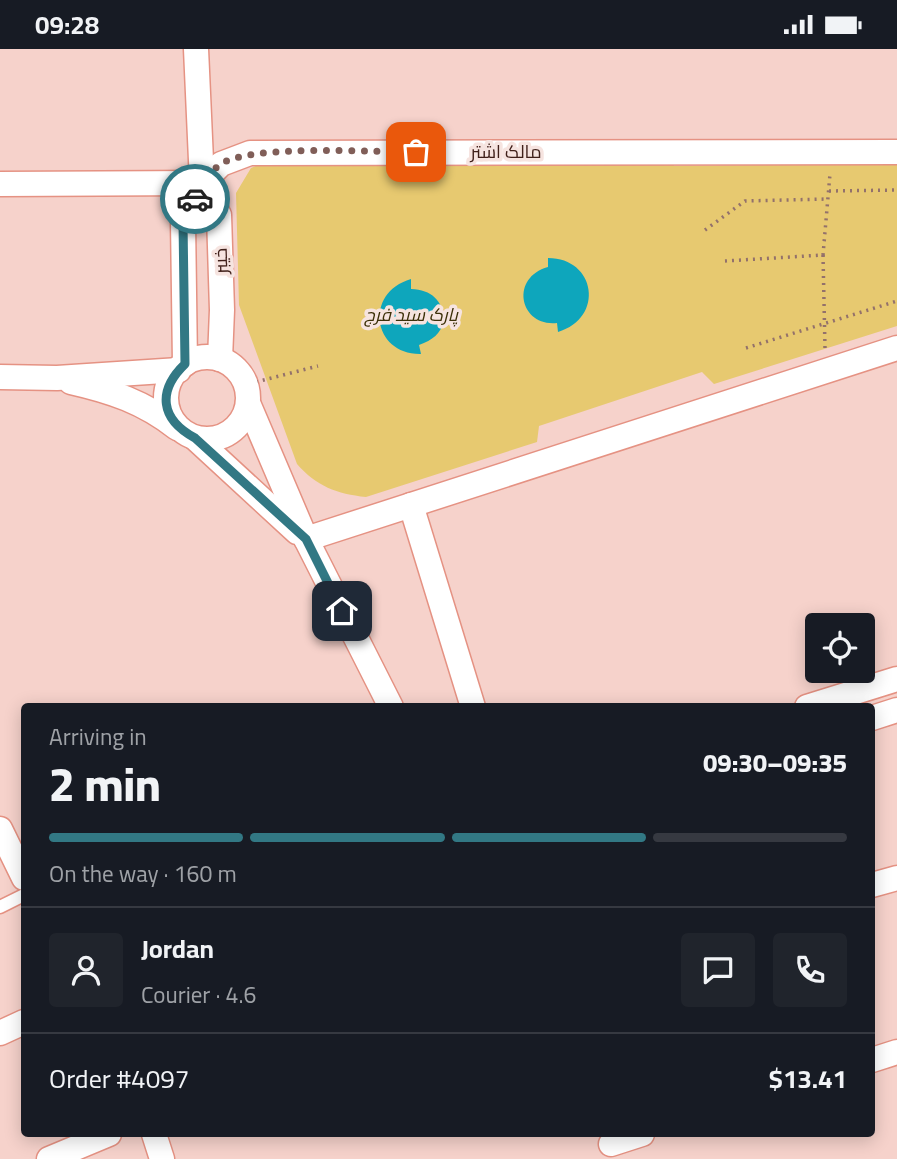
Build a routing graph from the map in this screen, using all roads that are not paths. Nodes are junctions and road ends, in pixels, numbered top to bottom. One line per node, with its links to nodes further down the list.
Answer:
1 (196, 49): 4 (street)
2 (897, 152): 4 (street, مالک اشتر)
3 (0, 184): 4 (street)
4 (202, 184): 6 (street, خیبر); 7 (street)
5 (897, 348): 12 (street)
6 (219, 359): 7 (street); 10 (street)
7 (182, 367): 9 (street); 11 (street)
8 (0, 377): 9 (street)
9 (57, 378): 11 (street)
10 (247, 393): 11 (street); 13 (street)
11 (186, 433): 13 (street)
12 (411, 505): 13 (street); 16 (street)
13 (306, 539): 15 (street)
14 (897, 679): 17 (street)
15 (389, 703)
16 (472, 703)
17 (820, 703)
18 (897, 709): 19 (street)
19 (875, 717)
20 (0, 829): 21 (street)
21 (21, 872)
22 (897, 878): 23 (street)
23 (875, 884)
24 (21, 896): 25 (lane)
25 (0, 907)
26 (21, 1023): 27 (street)
27 (0, 1033)
28 (897, 1052): 29 (street)
29 (875, 1059)
30 (102, 1137): 34 (street)
31 (155, 1137): 35 (street)
32 (634, 1137): 33 (street)
33 (612, 1146)
34 (49, 1159)
35 (162, 1159)

